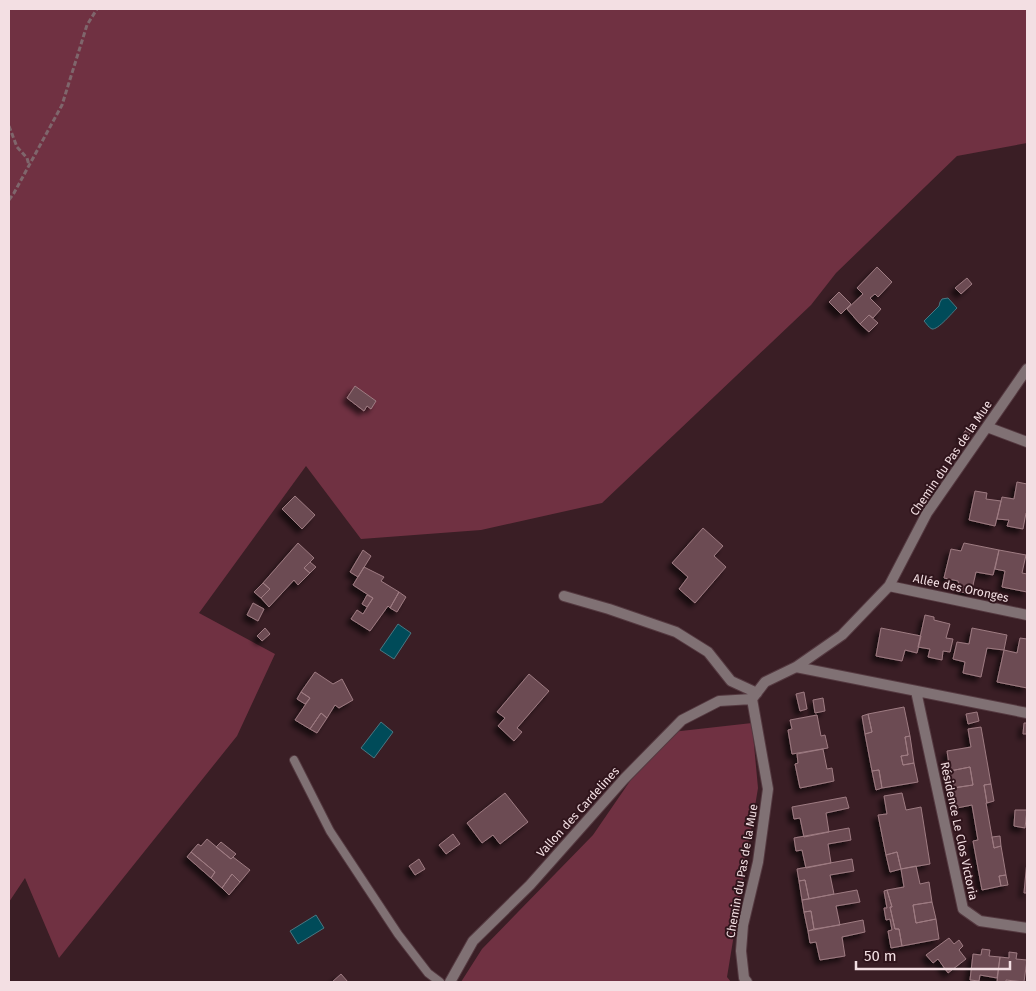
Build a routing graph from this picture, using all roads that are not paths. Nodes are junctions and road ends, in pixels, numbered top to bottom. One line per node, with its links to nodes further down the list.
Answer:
1 (1027, 369): 2 (street, Chemin du Pas de la Mue)
2 (987, 427): 3 (street); 4 (street, Chemin du Pas de la Mue)
3 (1027, 442)
4 (889, 586): 6 (street, Allée des Oronges); 7 (street, Chemin du Pas de la Mue)
5 (564, 596): 9 (street)
6 (1027, 615)
7 (796, 667): 8 (street); 9 (street, Chemin du Pas de la Mue)
8 (916, 691): 10 (street); 12 (street, Résidence Le Clos Victoria)
9 (755, 696): 14 (street, Vallon des Cardelines); 15 (street, Chemin du Pas de la Mue)
10 (1027, 713)
11 (294, 760): 13 (lane)
12 (1027, 928)
13 (440, 982)
14 (450, 982)
15 (747, 982)

